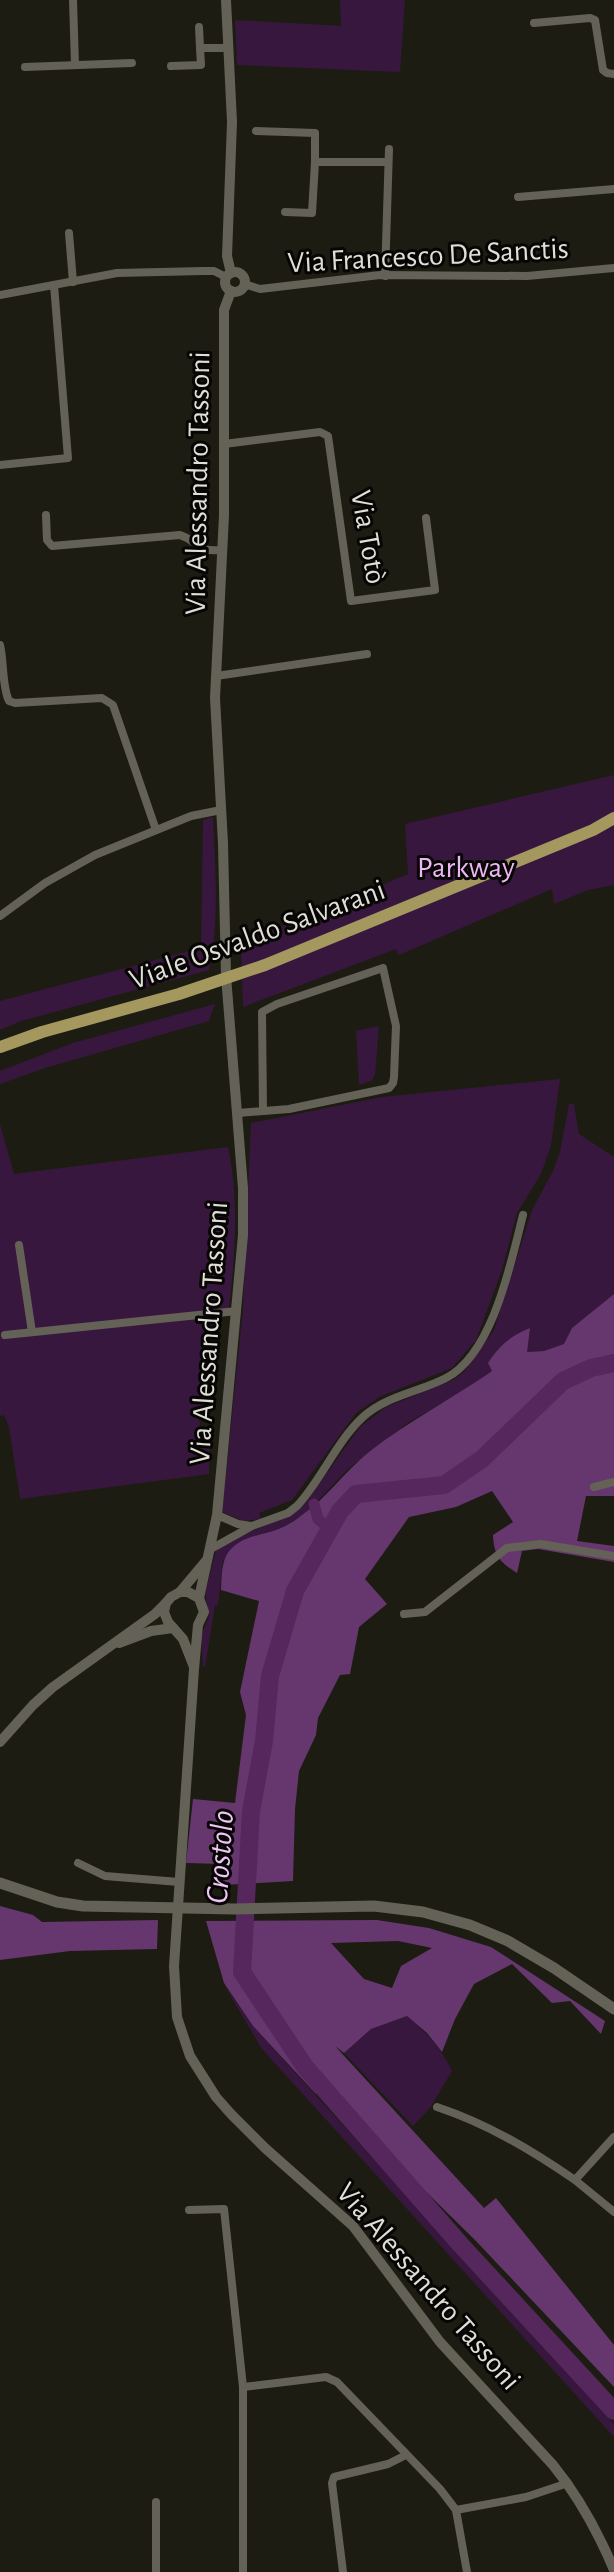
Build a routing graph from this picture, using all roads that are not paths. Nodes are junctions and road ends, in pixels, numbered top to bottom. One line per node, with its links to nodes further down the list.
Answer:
1 (73, 0): 8 (street)
2 (226, 0): 6 (street)
3 (534, 23): 11 (street)
4 (199, 27): 5 (street)
5 (200, 48): 6 (street); 9 (street)
6 (228, 48): 21 (street)
7 (132, 63): 8 (street)
8 (75, 65): 10 (street)
9 (171, 66)
10 (25, 67)
11 (614, 74)
12 (256, 131): 14 (street)
13 (389, 149): 15 (street)
14 (315, 162): 15 (street); 18 (street)
15 (388, 162): 22 (street)
16 (614, 189): 17 (street)
17 (518, 197)
18 (285, 212)
19 (69, 233): 23 (street)
20 (614, 268): 22 (street, Via Francesco De Sanctis)
21 (229, 275): 23 (street); 24 (street); 26 (street)
22 (385, 276): 24 (street, Via Francesco De Sanctis)
23 (73, 282): 25 (street)
24 (244, 284): 26 (street)
25 (54, 285): 27 (street); 29 (street)
26 (231, 291): 28 (street, Via Alessandro Tassoni)
27 (0, 295)
28 (224, 444): 31 (street, Via Totò); 32 (street, Via Alessandro Tassoni)
29 (0, 465)
30 (46, 515): 32 (street)
31 (426, 518)
32 (222, 550): 35 (street, Via Alessandro Tassoni)
33 (0, 645): 38 (street)
34 (367, 654): 35 (street)
35 (216, 676): 36 (street, Via Alessandro Tassoni)
36 (221, 810): 38 (street); 42 (street, Via Alessandro Tassoni)
37 (614, 818): 40 (main road, Viale Osvaldo Salvarani)
38 (156, 830): 39 (street)
39 (0, 916)
40 (0, 1047)
41 (263, 1111): 41 (street); 42 (street)
42 (238, 1113): 45 (street, Via Alessandro Tassoni)
43 (523, 1215): 51 (street)
44 (19, 1245): 46 (street)
45 (237, 1311): 46 (street); 50 (street, Via Alessandro Tassoni)
46 (32, 1332): 47 (street)
47 (5, 1335)
48 (614, 1482): 49 (street)
49 (594, 1487)
50 (217, 1515): 51 (street); 52 (street, Via Alessandro Tassoni)
51 (252, 1526): 52 (street)
52 (208, 1555): 54 (street, Via Alessandro Tassoni); 55 (street, Via Alessandro Tassoni)
53 (614, 1556): 57 (street)
54 (180, 1592): 55 (street); 56 (street, Via Alessandro Tassoni)
55 (199, 1598): 58 (street, Via Alessandro Tassoni)
56 (166, 1603): 59 (street, Via Alessandro Tassoni); 60 (street)
57 (404, 1614)
58 (198, 1625): 59 (street); 61 (street, Via Alessandro Tassoni)
59 (175, 1629): 60 (street); 61 (street, Via Alessandro Tassoni)
60 (110, 1647): 62 (street)
61 (194, 1669): 65 (street, Via Alessandro Tassoni)
62 (0, 1742)
63 (78, 1863): 65 (street)
64 (2, 1881): 66 (main road)
65 (179, 1882): 74 (street, Via Alessandro Tassoni)
66 (613, 2007)
67 (437, 2107): 69 (street)
68 (614, 2137): 69 (street)
69 (575, 2180): 71 (street)
70 (189, 2210): 72 (street)
71 (614, 2212)
72 (243, 2387): 73 (street); 79 (street)
73 (406, 2455): 76 (street); 80 (street)
74 (568, 2483): 76 (street); 77 (street, Via Alessandro Tassoni)
75 (156, 2502): 78 (street)
76 (456, 2510): 81 (street)
77 (614, 2570)
78 (156, 2572)
79 (243, 2572)
80 (343, 2572)
81 (467, 2572)

